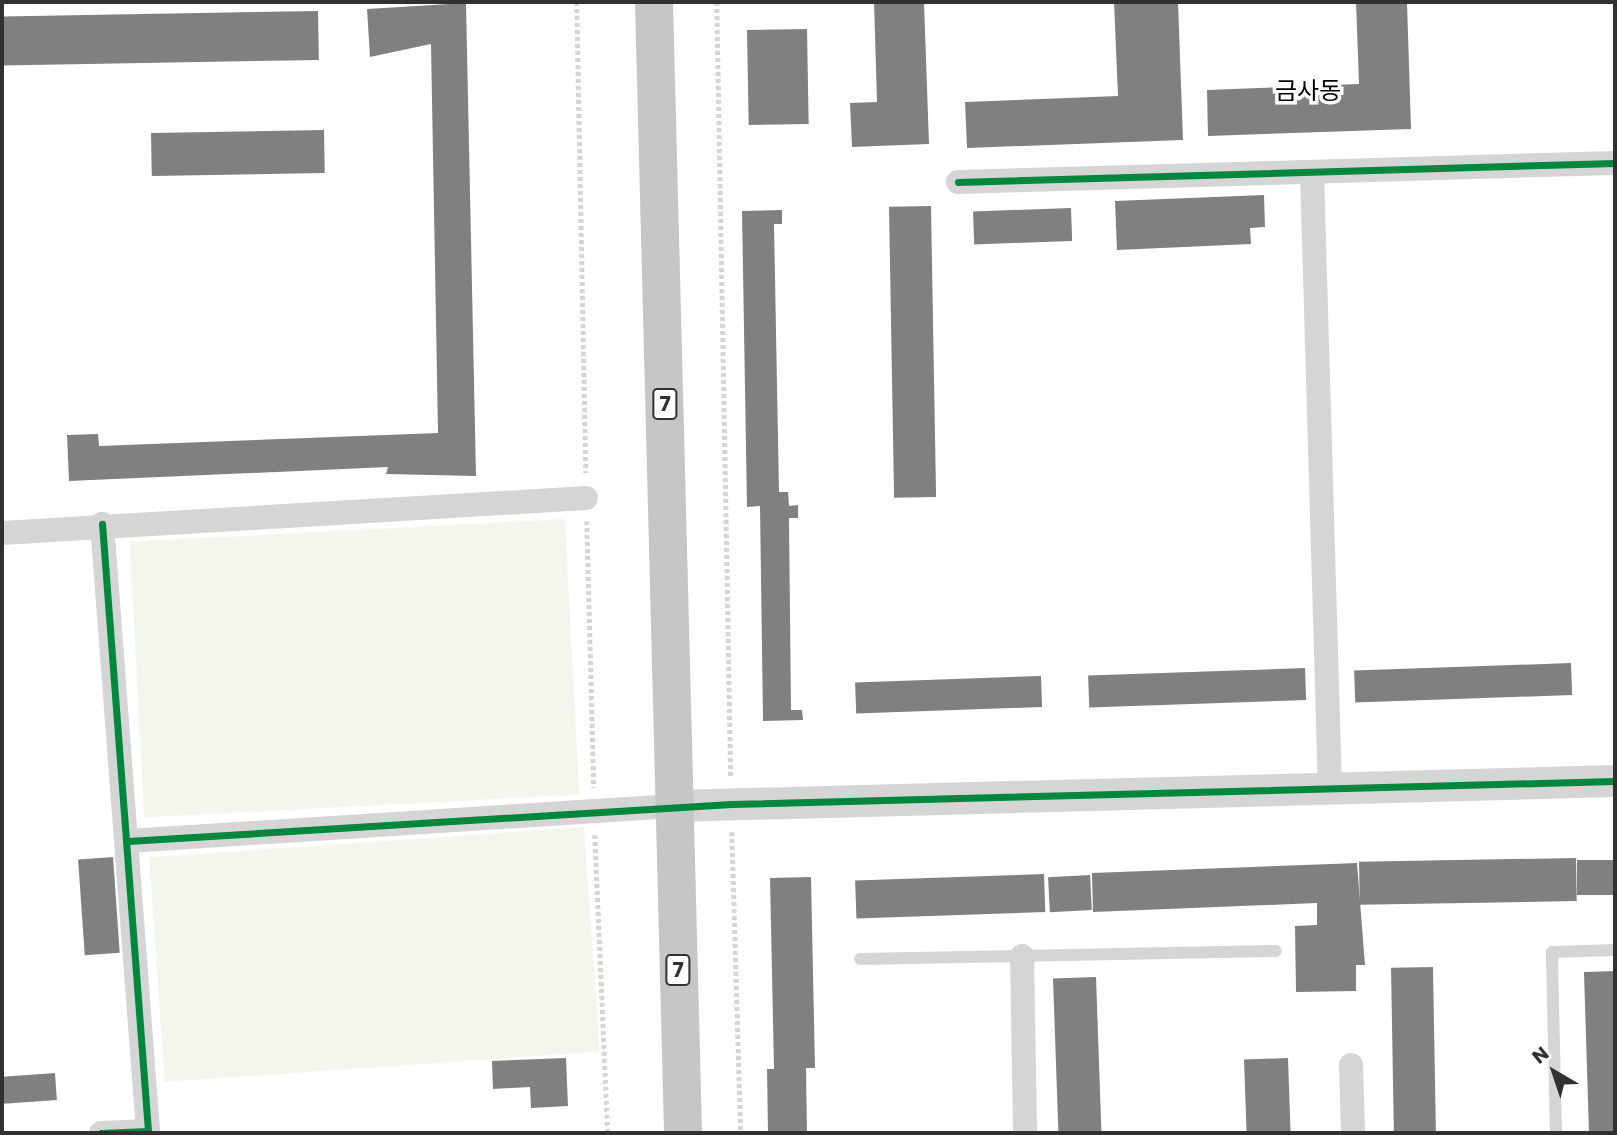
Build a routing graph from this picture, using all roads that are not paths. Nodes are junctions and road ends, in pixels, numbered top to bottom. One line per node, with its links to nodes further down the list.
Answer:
1 (654, 2): 10 (highway, 7)
2 (1615, 163): 3 (street)
3 (1312, 172): 4 (street); 9 (street)
4 (958, 182)
5 (586, 498): 6 (street)
6 (102, 524): 7 (street); 11 (street)
7 (2, 533)
8 (1615, 780): 9 (street)
9 (1330, 788): 10 (street)
10 (674, 806): 11 (street); 18 (highway, 7)
11 (128, 841): 17 (street)
12 (1615, 950): 21 (lane)
13 (1276, 951): 14 (lane)
14 (1022, 956): 15 (lane); 19 (street)
15 (859, 959)
16 (1351, 1065): 20 (street)
17 (101, 1133)
18 (683, 1133)
19 (1025, 1133)
20 (1353, 1133)
21 (1556, 1133)

